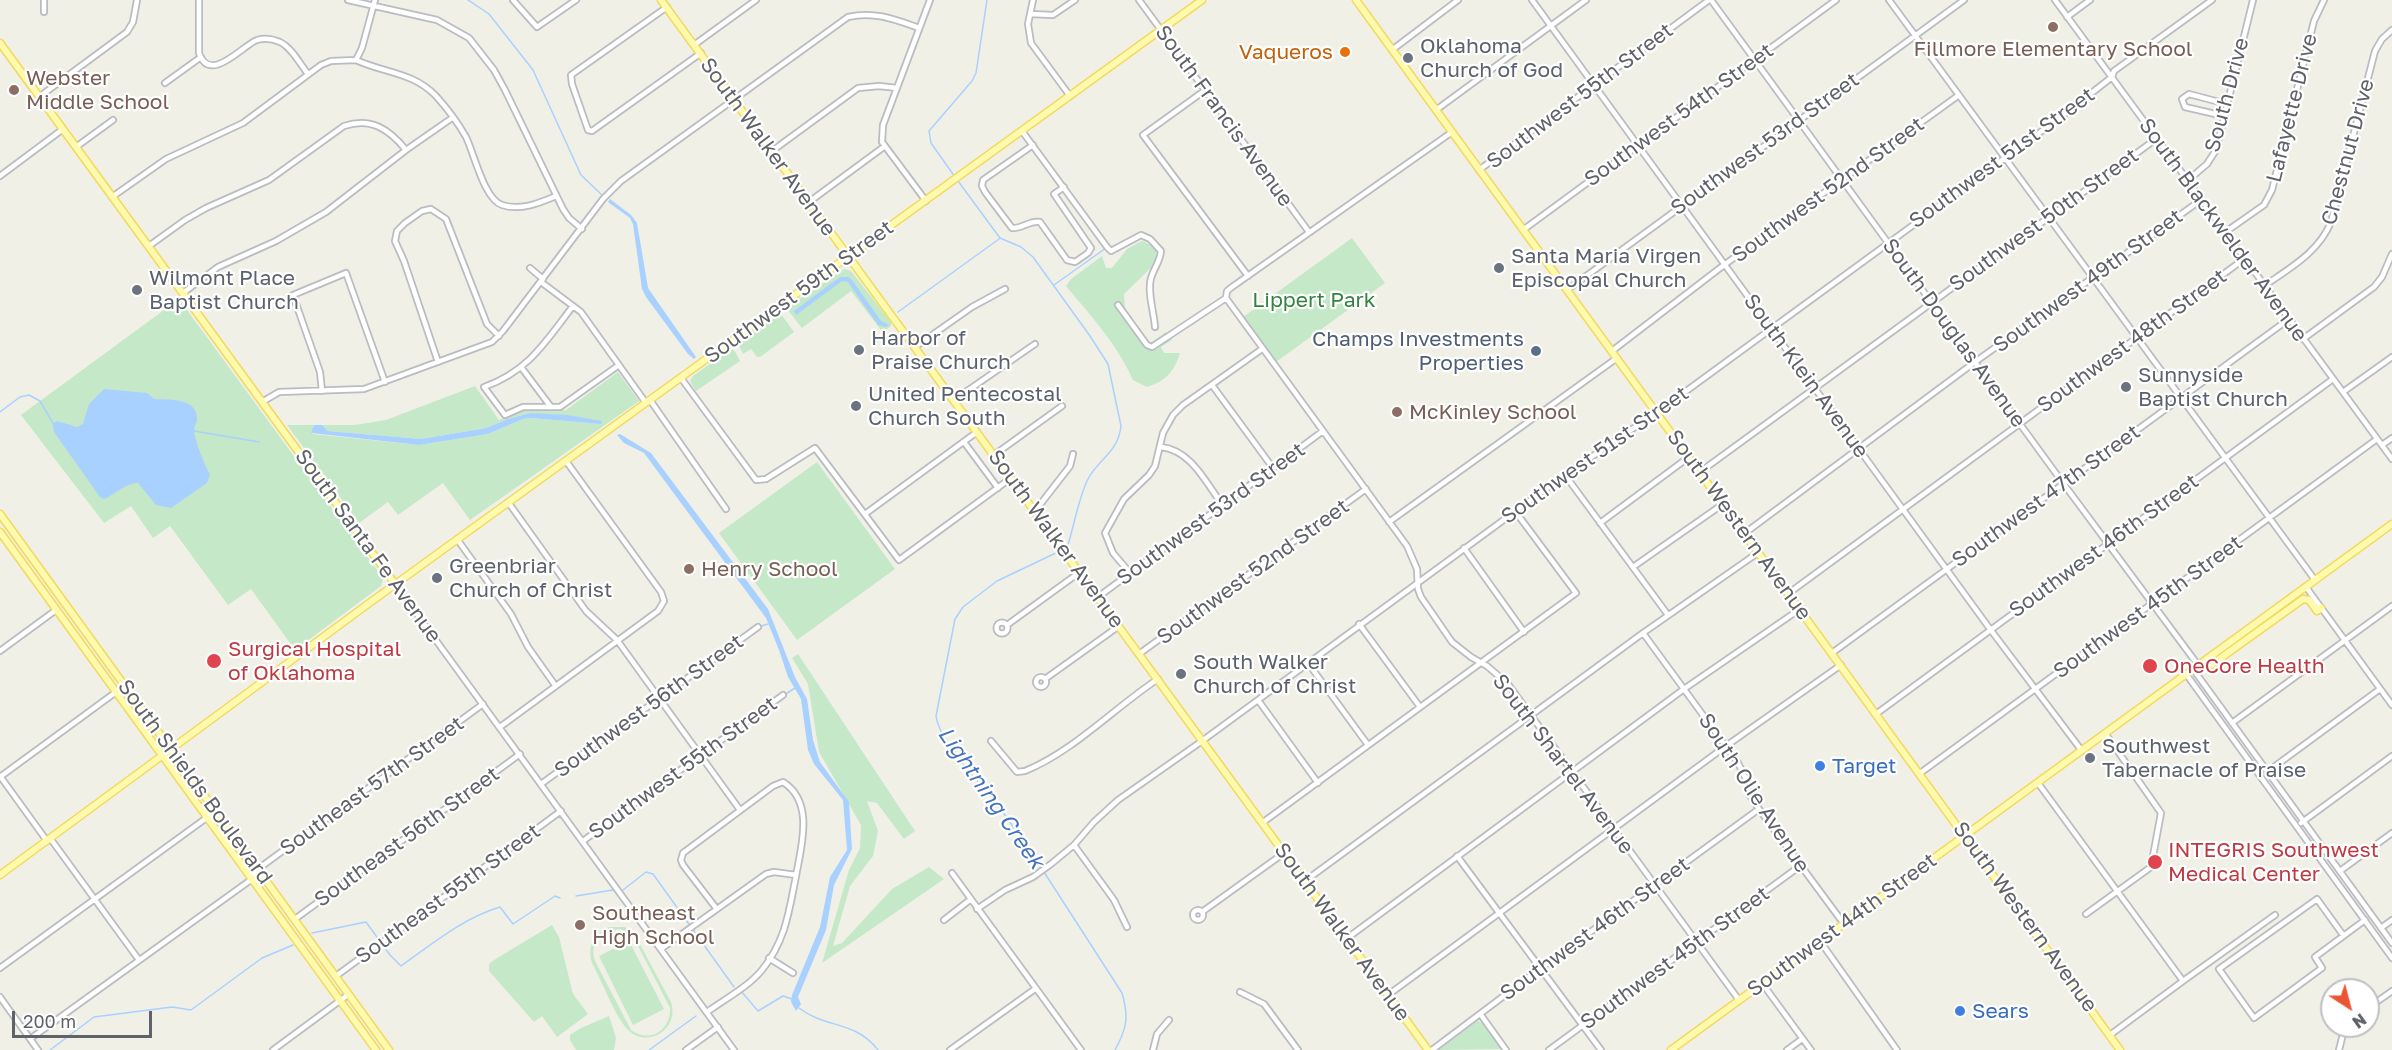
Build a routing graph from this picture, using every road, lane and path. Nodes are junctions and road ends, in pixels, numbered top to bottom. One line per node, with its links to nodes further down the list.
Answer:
1 (44, 0): 29 (street)
2 (137, 0): 52 (street)
3 (199, 0): 41 (street)
4 (348, 0): 27 (street)
5 (513, 0): 6 (street)
6 (576, 0)
7 (661, 0): 28 (main road, South Walker Avenue)
8 (756, 0): 38 (street)
9 (930, 0): 33 (street)
10 (1033, 0): 30 (street)
11 (1075, 0): 30 (street)
12 (1139, 0): 34 (street, South Francis Avenue)
13 (1202, 0): 34 (main road, Southwest 59th Street)
14 (1356, 0): 39 (main road, South Western Avenue)
15 (1458, 0): 39 (street)
16 (1532, 0): 32 (street, South Klein Avenue)
17 (1586, 0): 32 (street)
18 (1710, 0): 42 (street, South Douglas Avenue); 47 (street, Southwest 55th Street)
19 (1836, 0): 42 (street, Southwest 54th Street)
20 (1889, 0): 36 (street)
21 (1964, 0): 36 (street, Southwest 53rd Street)
22 (2055, 0): 31 (street, South Blackwelder Avenue)
23 (2090, 0): 31 (street)
24 (2212, 0): 45 (street, Southwest 51st Street)
25 (2253, 0): 54 (street, South Drive)
26 (2324, 0): 86 (street, Lafayette Drive)
27 (374, 3): 43 (street); 76 (street)
28 (667, 7): 38 (main road, South Walker Avenue); 40 (street)
29 (44, 12)
30 (1031, 14): 51 (street)
31 (2067, 17): 45 (street, South Blackwelder Avenue)
32 (1551, 26): 47 (street, South Klein Avenue); 55 (street)
33 (919, 28): 48 (street); 53 (street)
34 (1161, 30): 49 (street, South Francis Avenue); 51 (main road, Southwest 59th Street)
35 (2392, 30): 97 (street, Chestnut Drive)
36 (1916, 35): 50 (street); 59 (street, Southwest 53rd Street)
37 (0, 44): 52 (main road, South Santa Fe Avenue)
38 (694, 45): 40 (main road, South Walker Avenue)
39 (1392, 50): 55 (main road, South Western Avenue)
40 (701, 54): 53 (main road, South Walker Avenue)
41 (201, 57): 44 (street); 46 (street)
42 (1755, 59): 59 (street, South Douglas Avenue); 65 (street, Southwest 54th Street)
43 (356, 60): 44 (street); 57 (street)
44 (308, 74): 77 (street)
45 (2112, 77): 63 (street, South Blackwelder Avenue); 70 (street, Southwest 51st Street)
46 (165, 83)
47 (1593, 84): 65 (street, South Klein Avenue); 71 (street, Southwest 55th Street)
48 (897, 88): 66 (street); 69 (street)
49 (1204, 91): 85 (street, South Francis Avenue); 94 (street)
50 (1959, 95): 70 (street); 73 (street, Southwest 52nd Street)
51 (1070, 96): 61 (main road, Southwest 59th Street)
52 (39, 97): 60 (main road, South Santa Fe Avenue)
53 (734, 99): 69 (main road, South Walker Avenue); 83 (street)
54 (2227, 104): 56 (street, South Drive); 56 (street)
55 (1436, 110): 62 (main road, South Western Avenue)
56 (2224, 116): 74 (street, South Drive)
57 (452, 118): 68 (street); 76 (street)
58 (113, 120): 67 (street)
59 (1798, 120): 73 (street, South Douglas Avenue); 81 (street, Southwest 53rd Street)
60 (63, 129): 67 (main road, South Santa Fe Avenue); 72 (street)
61 (1022, 131): 64 (street); 79 (main road, Southwest 59th Street)
62 (1452, 132): 71 (main road, South Western Avenue); 85 (street)
63 (2156, 139): 74 (street, South Blackwelder Avenue); 82 (street, Southwest 50th Street)
64 (1033, 145): 75 (street); 75 (street)
65 (1636, 145): 81 (street, South Klein Avenue); 84 (street, Southwest 54th Street)
66 (885, 146): 79 (street); 80 (street)
67 (76, 147): 77 (main road, South Santa Fe Avenue)
68 (406, 150): 88 (street); 100 (street)
69 (772, 151): 80 (main road, South Walker Avenue)
70 (2005, 158): 82 (street); 87 (street, Southwest 51st Street)
71 (1479, 170): 84 (main road, South Western Avenue)
72 (0, 176)
73 (1841, 179): 87 (street, South Douglas Avenue); 92 (street, Southwest 52nd Street)
74 (2187, 182): 78 (street, South Blackwelder Avenue)
75 (1064, 187): 106 (street)
76 (556, 196): 83 (street)
77 (112, 197): 88 (main road, South Santa Fe Avenue)
78 (2200, 200): 86 (street, South Blackwelder Avenue); 95 (street, Southwest 49th Street)
79 (926, 201): 90 (main road, Southwest 59th Street)
80 (809, 202): 90 (main road, South Walker Avenue)
81 (1681, 205): 92 (street, South Klein Avenue); 99 (street, Southwest 53rd Street)
82 (2049, 218): 95 (street); 102 (street, Southwest 50th Street)
83 (582, 229): 96 (street)
84 (1523, 230): 99 (main road, South Western Avenue)
85 (1308, 232): 94 (street)
86 (2224, 233): 91 (street, South Blackwelder Avenue)
87 (1887, 243): 102 (street, South Douglas Avenue); 107 (street, Southwest 51st Street)
88 (148, 246): 100 (main road, South Santa Fe Avenue)
89 (2392, 254): 110 (street)
90 (848, 257): 112 (main road, South Walker Avenue); 121 (main road, Southwest 59th Street)
91 (2244, 259): 97 (street, South Blackwelder Avenue); 109 (street, Southwest 48th Street)
92 (1724, 265): 107 (street, South Klein Avenue); 114 (street, Southwest 52nd Street)
93 (530, 268): 96 (street)
94 (1248, 276): 101 (street)
95 (2092, 277): 109 (street); 118 (street, Southwest 49th Street)
96 (542, 280): 104 (street); 108 (street)
97 (2264, 286): 105 (street, South Blackwelder Avenue)
98 (1005, 289): 112 (street)
99 (1567, 290): 114 (main road, South Western Avenue)
100 (183, 293): 130 (main road, South Santa Fe Avenue)
101 (1226, 298): 103 (street); 113 (street, South Shartel Avenue)
102 (1931, 302): 118 (street, South Douglas Avenue); 125 (street, Southwest 50th Street)
103 (1119, 305)
104 (573, 306): 119 (street); 120 (street)
105 (2289, 320): 110 (street, South Blackwelder Avenue); 128 (street, Southwest 47th Street)
106 (1155, 327)
107 (1771, 328): 125 (street, South Klein Avenue); 134 (street, Southwest 51st Street)
108 (499, 336): 117 (street); 117 (street)
109 (2136, 338): 128 (street); 135 (street, Southwest 48th Street)
110 (2303, 339): 122 (street, South Blackwelder Avenue)
111 (1035, 344): 129 (street)
112 (915, 347): 129 (main road, South Walker Avenue)
113 (1262, 349): 124 (street); 137 (street, South Shartel Avenue)
114 (1612, 351): 116 (main road, South Western Avenue)
115 (2392, 357): 127 (street)
116 (1617, 358): 134 (main road, South Western Avenue); 167 (street)
117 (438, 362): 123 (street)
118 (1976, 362): 135 (street, South Douglas Avenue); 143 (street, Southwest 49th Street)
119 (619, 364): 131 (street); 133 (street)
120 (521, 367): 133 (street); 133 (street)
121 (681, 378): 131 (main road, Southwest 59th Street); 165 (street)
122 (2333, 379): 127 (street, South Blackwelder Avenue); 147 (street, Southwest 46th Street)
123 (385, 382): 126 (street); 126 (street)
124 (1212, 385): 142 (street); 150 (street)
125 (1814, 388): 143 (street, South Klein Avenue); 151 (street, Southwest 50th Street)
126 (322, 392): 130 (street)
127 (2343, 392): 139 (street, South Blackwelder Avenue)
128 (2180, 398): 147 (street); 154 (street, Southwest 47th Street)
129 (954, 400): 136 (main road, South Walker Avenue)
130 (262, 402): 183 (main road, South Santa Fe Avenue)
131 (648, 402): 149 (main road, Southwest 59th Street); 161 (street)
132 (1062, 406): 145 (street)
133 (551, 407)
134 (1656, 412): 146 (main road, South Western Avenue); 152 (street, Southwest 51st Street)
135 (2020, 422): 154 (street, South Douglas Avenue); 160 (street, Southwest 48th Street)
136 (977, 432): 140 (street); 145 (main road, South Walker Avenue)
137 (1323, 432): 150 (street, Southwest 53rd Street); 156 (street, South Shartel Avenue)
138 (2392, 438): 141 (street)
139 (2377, 440): 141 (street, South Blackwelder Avenue); 166 (street, Southwest 45th Street)
140 (964, 442): 155 (street); 165 (street)
141 (2382, 445): 148 (street, South Blackwelder Avenue)
142 (1161, 447): 158 (street); 180 (street)
143 (1858, 448): 160 (street, South Klein Avenue); 172 (street, Southwest 49th Street)
144 (1073, 454): 162 (street)
145 (994, 455): 153 (main road, South Walker Avenue)
146 (1689, 457): 151 (main road, South Western Avenue); 168 (street)
147 (2225, 459): 166 (street); 174 (street, Southwest 46th Street)
148 (2392, 459)
149 (566, 461): 157 (main road, Southwest 59th Street); 201 (street)
150 (1273, 468): 158 (street, Southwest 53rd Street)
151 (1700, 472): 159 (main road, South Western Avenue)
152 (1565, 475): 163 (street, Southwest 51st Street); 168 (street)
153 (1011, 478): 155 (street); 162 (main road, South Walker Avenue)
154 (2062, 483): 174 (street, South Douglas Avenue); 178 (street, Southwest 47th Street)
155 (998, 488): 165 (street)
156 (1366, 489): 167 (street, South Shartel Avenue); 206 (street, Southwest 52nd Street)
157 (508, 502): 173 (main road, Southwest 59th Street); 201 (street)
158 (1222, 504): 180 (street, Southwest 53rd Street)
159 (1724, 504): 172 (main road, South Western Avenue); 177 (street)
160 (1902, 508): 178 (street, South Klein Avenue); 185 (street, Southwest 48th Street)
161 (726, 509)
162 (1035, 511): 179 (main road, South Walker Avenue)
163 (1515, 511): 175 (street, Southwest 51st Street); 198 (street)
164 (0, 514): 169 (main road, South Shields Boulevard)
165 (865, 514)
166 (2268, 518): 181 (street); 187 (street, Southwest 45th Street)
167 (1389, 522): 182 (street, South Shartel Avenue)
168 (1600, 522): 177 (street)
169 (3, 524): 200 (main road, South Shields Boulevard)
170 (2392, 524): 181 (main road, Southwest 44th Street)
171 (0, 532): 190 (main road, South Shields Boulevard)
172 (1745, 533): 176 (main road, South Western Avenue)
173 (457, 539): 183 (main road, Southwest 59th Street); 214 (street)
174 (2107, 543): 187 (street, South Douglas Avenue); 197 (street, Southwest 46th Street)
175 (1464, 548): 182 (street, Southwest 51st Street); 198 (street)
176 (1759, 552): 185 (main road, South Western Avenue); 192 (street)
177 (1633, 567): 192 (street)
178 (1947, 569): 197 (street, South Klein Avenue); 205 (street, Southwest 47th Street)
179 (1080, 572): 186 (main road, South Walker Avenue); 194 (street)
180 (1130, 573): 186 (street, Southwest 53rd Street)
181 (2315, 580): 184 (main road, Southwest 44th Street)
182 (1417, 582): 193 (street, Southwest 51st Street); 207 (street, South Shartel Avenue)
183 (395, 584): 222 (street, South Santa Fe Avenue); 234 (main road, Southwest 59th Street)
184 (2306, 587): 191 (street); 210 (main road, Southwest 44th Street)
185 (1789, 593): 189 (main road, South Western Avenue)
186 (1098, 597): 195 (main road, South Walker Avenue)
187 (2153, 604): 210 (street, South Douglas Avenue); 215 (street, Southwest 45th Street)
188 (2392, 606): 203 (street)
189 (1800, 609): 205 (main road, South Western Avenue); 217 (street)
190 (56, 610): 202 (main road, South Shields Boulevard); 204 (street)
191 (2319, 610): 203 (street); 210 (main road)
192 (1668, 615): 199 (street)
193 (1359, 624): 208 (street, Southwest 51st Street); 224 (street)
194 (1007, 625)
195 (1119, 626): 206 (main road, South Walker Avenue); 212 (street)
196 (758, 627): 220 (street, Southwest 56th Street)
197 (1990, 629): 215 (street, South Klein Avenue); 225 (street, Southwest 46th Street)
198 (1524, 632): 207 (street)
199 (1643, 633): 217 (street, South Olie Avenue); 226 (street)
200 (88, 634): 202 (main road); 234 (main road, South Shields Boulevard)
201 (617, 640): 214 (street); 220 (street)
202 (79, 641): 218 (main road, South Shields Boulevard)
203 (2345, 641): 216 (street); 227 (street)
204 (0, 651)
205 (1832, 653): 209 (main road, South Western Avenue)
206 (1139, 654): 213 (main road, South Walker Avenue)
207 (1481, 662): 224 (street); 226 (street, South Shartel Avenue)
208 (1308, 663): 221 (street, Southwest 51st Street); 232 (street)
209 (1841, 665): 225 (main road, South Western Avenue); 233 (street)
210 (2195, 667): 211 (main road, Southwest 44th Street); 227 (street, South Douglas Avenue)
211 (2186, 674): 229 (main road, Southwest 44th Street); 254 (street)
212 (1046, 679)
213 (1158, 679): 230 (street, Southwest 52nd Street); 231 (main road, South Walker Avenue)
214 (555, 686): 228 (street)
215 (2036, 689): 235 (street, South Klein Avenue); 242 (street, Southwest 45th Street)
216 (2380, 689): 223 (street); 240 (street)
217 (1684, 690): 233 (street, South Olie Avenue); 241 (street)
218 (116, 692): 238 (main road, South Shields Boulevard); 243 (street)
219 (783, 695): 237 (street, Southwest 55th Street)
220 (660, 697): 237 (street); 246 (street, Southwest 56th Street)
221 (1258, 700): 231 (street, Southwest 51st Street); 244 (street)
222 (483, 704): 228 (street, South Santa Fe Avenue); 264 (street, Southeast 57th Street)
223 (2392, 705)
224 (1420, 707): 232 (street)
225 (1876, 714): 242 (main road, South Western Avenue)
226 (1530, 716): 241 (street, South Shartel Avenue); 270 (street)
227 (2232, 723): 240 (street, South Douglas Avenue)
228 (500, 727): 236 (street, South Santa Fe Avenue)
229 (2105, 733): 235 (main road, Southwest 44th Street); 272 (street)
230 (991, 741)
231 (1202, 741): 253 (main road, South Walker Avenue); 260 (street, Southwest 51st Street)
232 (1368, 745): 244 (street)
233 (1726, 746): 247 (street, South Olie Avenue); 255 (street)
234 (171, 749): 238 (main road, Southwest 59th Street); 249 (main road, South Shields Boulevard)
235 (2082, 750): 245 (main road, Southwest 44th Street)
236 (520, 754): 246 (street, South Santa Fe Avenue); 281 (street, Southeast 56th Street)
237 (700, 754): 248 (street); 259 (street, Southwest 55th Street)
238 (163, 756): 251 (main road, South Shields Boulevard); 258 (main road, Southwest 59th Street)
239 (2392, 756): 252 (street)
240 (2267, 772): 252 (street, South Douglas Avenue)
241 (1571, 773): 255 (street, South Shartel Avenue); 262 (street)
242 (1919, 774): 257 (main road, South Western Avenue)
243 (0, 776): 258 (street)
244 (1318, 783): 253 (street)
245 (2038, 783): 257 (main road, Southwest 44th Street); 272 (street)
246 (541, 784): 250 (street, South Santa Fe Avenue)
247 (1759, 809): 263 (street, South Olie Avenue); 271 (street, Southwest 46th Street)
248 (740, 810): 268 (street); 275 (street)
249 (216, 811): 251 (street); 264 (main road, South Shields Boulevard)
250 (561, 812): 259 (street, South Santa Fe Avenue); 300 (street, Southeast 55th Street)
251 (207, 817): 269 (main road, South Shields Boulevard); 274 (street)
252 (2303, 821): 254 (street); 265 (street, South Douglas Avenue)
253 (1262, 823): 261 (main road, South Walker Avenue)
254 (2296, 826): 283 (street)
255 (1613, 830): 271 (street, South Shartel Avenue); 278 (street)
256 (2392, 833): 265 (street)
257 (1965, 835): 285 (main road, Southwest 44th Street); 315 (main road, South Western Avenue)
258 (49, 840): 267 (main road, Southwest 59th Street); 274 (street)
259 (583, 841): 293 (street, South Santa Fe Avenue)
260 (1074, 845): 276 (street, Southwest 51st Street); 286 (street)
261 (1284, 853): 270 (main road, South Walker Avenue); 277 (street)
262 (1457, 856): 278 (street); 289 (street)
263 (1800, 866): 285 (street, South Olie Avenue); 291 (street, Southwest 45th Street)
264 (258, 869): 269 (street, Southeast 57th Street); 281 (main road, South Shields Boulevard)
265 (2340, 871): 287 (street, South Douglas Avenue)
266 (952, 873): 273 (street)
267 (0, 875)
268 (796, 876): 275 (street); 294 (street)
269 (252, 879): 296 (street, Southeast 57th Street); 308 (main road, South Shields Boulevard)
270 (1305, 881): 289 (main road, South Walker Avenue)
271 (1654, 885): 291 (street, South Shartel Avenue); 298 (street, Southwest 46th Street)
272 (2117, 892): 279 (street); 301 (street)
273 (971, 899): 276 (street); 282 (street)
274 (94, 900): 296 (street); 297 (street)
275 (717, 908): 293 (street)
276 (977, 909): 303 (street)
277 (1202, 912)
278 (1499, 912): 298 (street); 306 (street)
279 (2086, 914)
280 (2275, 915): 301 (street)
281 (294, 919): 300 (main road, South Shields Boulevard)
282 (944, 920)
283 (2365, 920): 288 (street); 295 (street)
284 (2392, 921): 287 (street)
285 (1844, 924): 290 (main road, Southwest 44th Street)
286 (1127, 927)
287 (2381, 928): 292 (street, South Douglas Avenue)
288 (2343, 935): 288 (street)
289 (1346, 939): 306 (main road, South Walker Avenue)
290 (1821, 941): 302 (main road, Southwest 44th Street); 335 (street)
291 (1696, 942): 309 (street, South Shartel Avenue); 313 (street, Southwest 45th Street)
292 (2392, 943)
293 (661, 949): 310 (street, South Santa Fe Avenue)
294 (770, 958): 299 (street); 310 (street)
295 (2392, 958)
296 (139, 960): 316 (street, Southeast 57th Street)
297 (0, 968)
298 (1541, 968): 311 (street, Southwest 46th Street); 313 (street)
299 (793, 973)
300 (336, 976): 305 (main road, South Shields Boulevard)
301 (2183, 981): 315 (street)
302 (1762, 983): 309 (main road, Southwest 44th Street); 317 (street)
303 (1035, 989): 324 (street); 325 (street)
304 (1240, 993): 327 (street)
305 (349, 994): 308 (street, Southeast 55th Street); 321 (main road, South Shields Boulevard)
306 (1388, 995): 328 (main road, South Walker Avenue)
307 (0, 996): 316 (street)
308 (340, 1000): 319 (street, Southeast 55th Street); 320 (main road, South Shields Boulevard)
309 (1739, 1000): 332 (main road, Southwest 44th Street)
310 (707, 1012): 314 (street, South Santa Fe Avenue)
311 (1481, 1015): 328 (street, Southwest 46th Street); 329 (street)
312 (1169, 1020): 326 (street)
313 (1583, 1025): 330 (street, Southwest 45th Street); 331 (street)
314 (718, 1027): 322 (street); 323 (street, South Santa Fe Avenue)
315 (2110, 1035): 336 (main road, South Western Avenue)
316 (30, 1039): 318 (street)
317 (1802, 1039): 333 (street); 334 (street)
318 (38, 1050)
319 (273, 1050)
320 (376, 1050)
321 (390, 1050)
322 (686, 1050)
323 (734, 1050)
324 (950, 1050)
325 (1081, 1050)
326 (1153, 1050)
327 (1298, 1050)
328 (1428, 1050)
329 (1506, 1050)
330 (1549, 1050)
331 (1601, 1050)
332 (1671, 1050)
333 (1787, 1050)
334 (1811, 1050)
335 (1896, 1050)
336 (2121, 1050)

